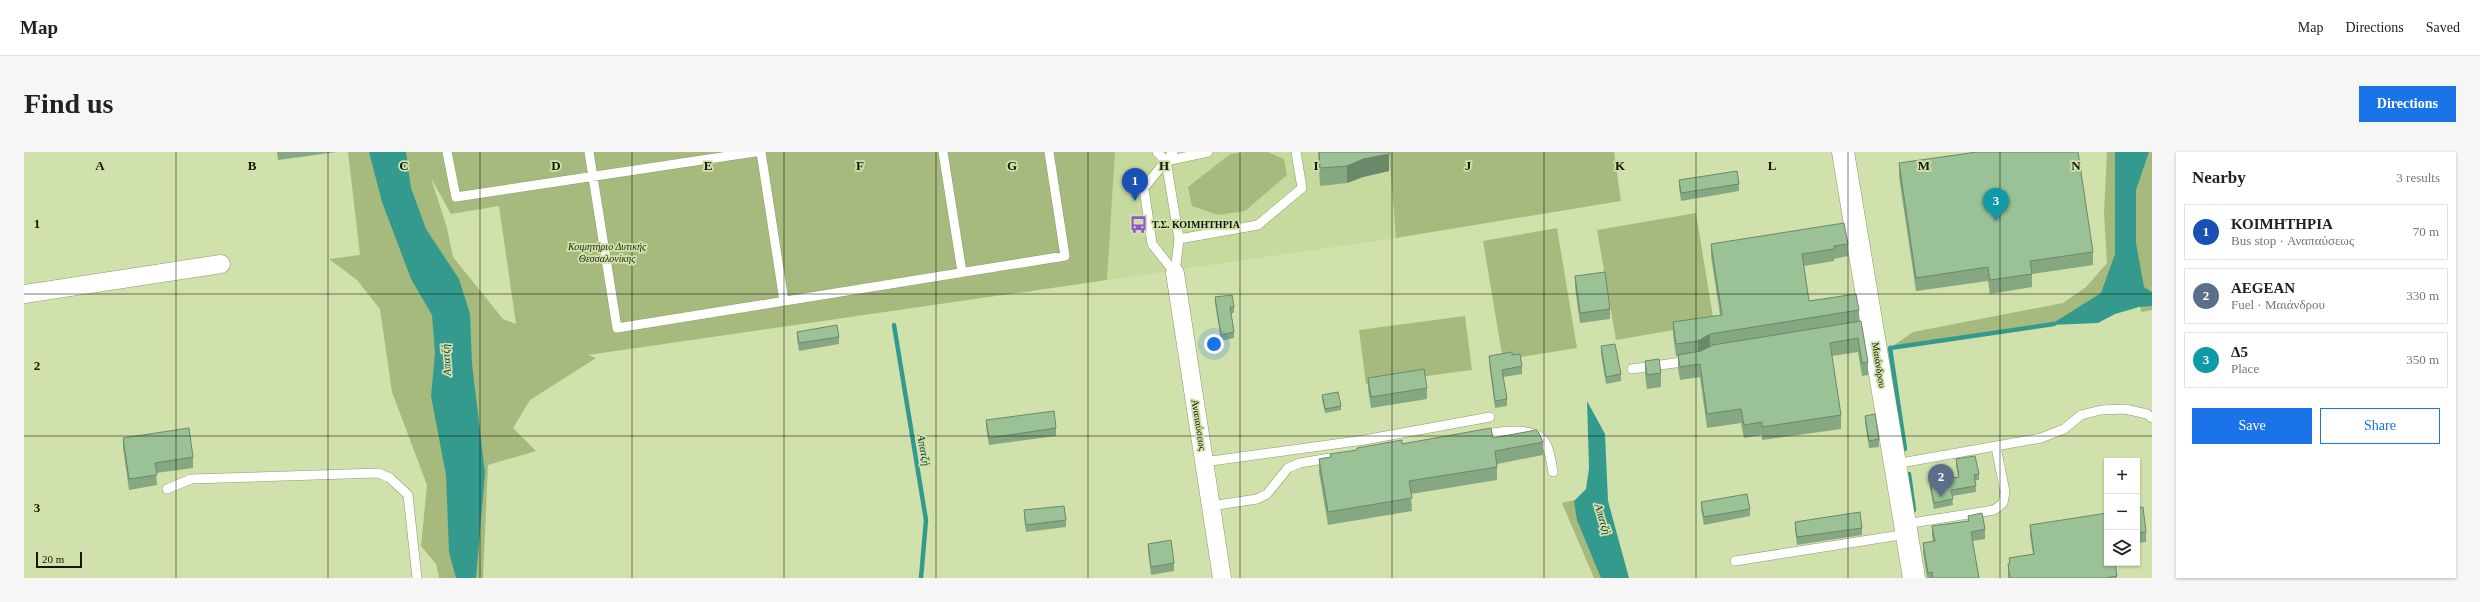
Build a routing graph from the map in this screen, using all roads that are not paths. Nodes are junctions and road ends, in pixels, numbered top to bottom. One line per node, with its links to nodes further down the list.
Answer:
1 (447, 152): 13 (lane)
2 (589, 152): 13 (lane)
3 (755, 152): 13 (lane)
4 (761, 152): 19 (lane)
5 (943, 152): 16 (lane)
6 (1049, 152): 16 (lane)
7 (1157, 152): 12 (lane)
8 (1173, 152): 12 (lane)
9 (1208, 152): 12 (lane)
10 (1296, 152): 14 (lane)
11 (1843, 152): 28 (main road, Μαιάνδρου)
12 (1166, 161): 14 (lane); 17 (lane)
13 (593, 176): 19 (lane)
14 (1179, 239): 17 (lane)
15 (221, 264): 18 (street)
16 (962, 272): 19 (lane)
17 (1175, 273): 27 (street, Αναπαύσεως)
18 (24, 294)
19 (784, 301)
20 (1700, 359): 21 (lane)
21 (1632, 369)
22 (1490, 417): 27 (lane)
23 (2152, 418): 25 (lane)
24 (1471, 436): 29 (lane)
25 (1996, 447): 28 (lane); 32 (lane)
26 (1339, 457): 31 (lane)
27 (1204, 462): 31 (street, Αναπαύσεως)
28 (1895, 464): 32 (main road, Μαιάνδρου)
29 (1552, 472)
30 (167, 489): 34 (lane)
31 (1211, 506): 35 (street, Αναπαύσεως)
32 (1906, 529): 33 (lane); 36 (main road, Μαιάνδρου)
33 (1735, 560)
34 (417, 578)
35 (1222, 578)
36 (1914, 578)

